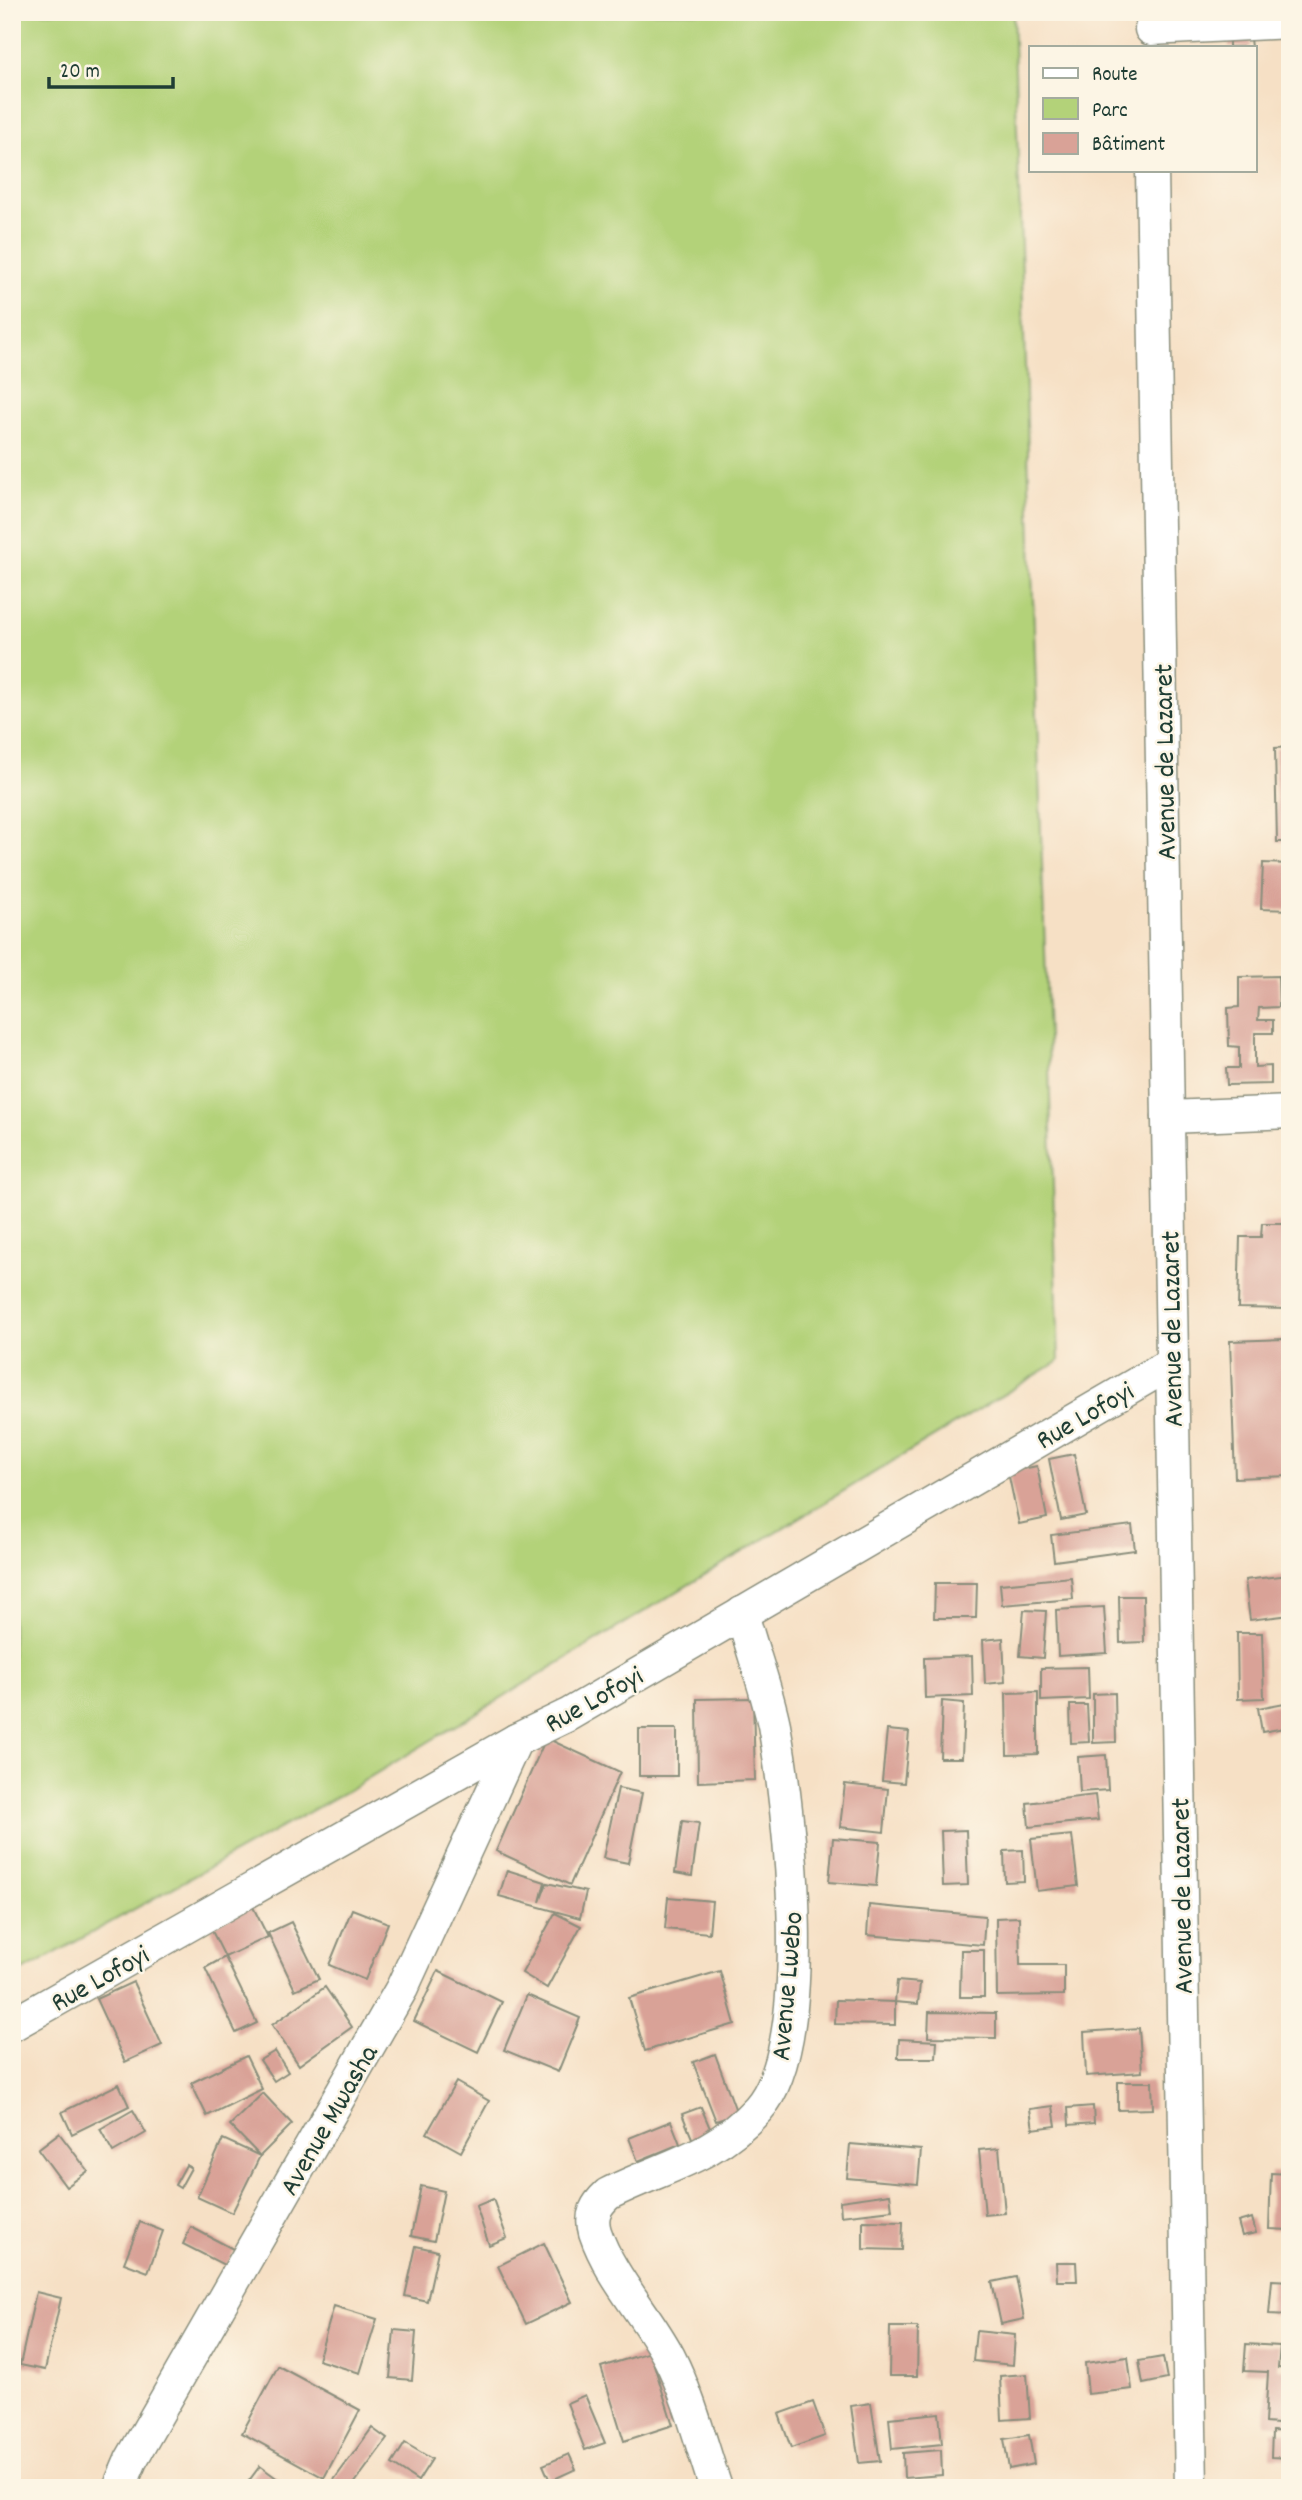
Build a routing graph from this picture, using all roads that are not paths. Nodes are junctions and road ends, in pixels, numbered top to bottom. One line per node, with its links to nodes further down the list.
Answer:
1 (1290, 22): 2 (street)
2 (1151, 29)
3 (1152, 172): 5 (street, Avenue de Lazaret)
4 (1290, 1112): 5 (street)
5 (1168, 1117): 6 (street, Avenue de Lazaret)
6 (1170, 1364): 7 (street, Rue Lofoyi); 12 (street, Avenue de Lazaret)
7 (742, 1613): 8 (street, Rue Lofoyi); 11 (street, Avenue Lwebo)
8 (516, 1740): 9 (street, Rue Lofoyi); 10 (street, Avenue Mwasha)
9 (12, 2025)
10 (119, 2488)
11 (716, 2488)
12 (1191, 2488)

